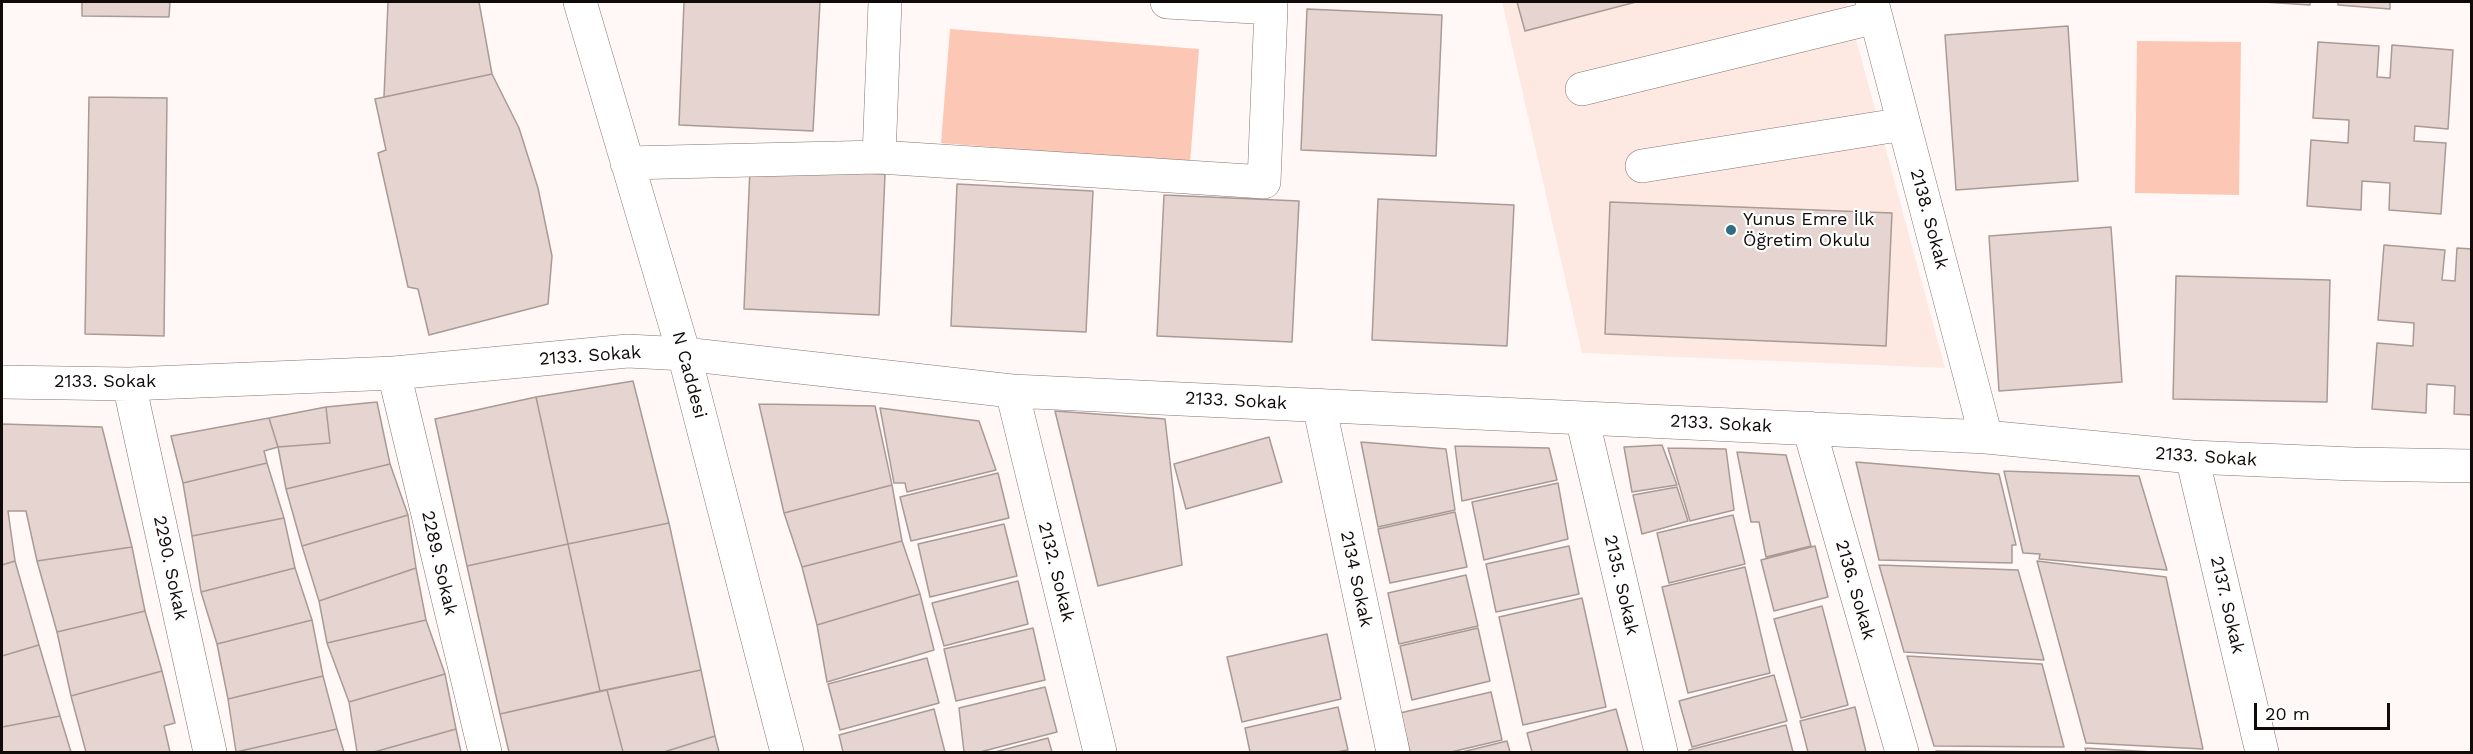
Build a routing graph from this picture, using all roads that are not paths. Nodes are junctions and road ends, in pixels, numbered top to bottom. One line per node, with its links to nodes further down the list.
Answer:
1 (580, 2): 8 (street, N Caddesi)
2 (885, 2): 7 (street)
3 (1167, 2): 7 (street)
4 (1874, 9): 5 (street); 6 (street, 2138. Sokak)
5 (1582, 89)
6 (1904, 124): 9 (street); 18 (street, 2138. Sokak)
7 (879, 157): 8 (street)
8 (627, 163): 10 (street, N Caddesi)
9 (1642, 166)
10 (684, 354): 11 (street, 2133. Sokak); 14 (street, 2133. Sokak); 23 (street, N Caddesi)
11 (394, 373): 13 (street, 2133. Sokak); 22 (street, 2289. Sokak)
12 (2, 382): 13 (street, 2133. Sokak)
13 (129, 384): 21 (street, 2290. Sokak)
14 (1012, 391): 15 (street, 2133. Sokak); 24 (street, 2132. Sokak)
15 (1319, 405): 16 (street, 2133. Sokak); 25 (street, 2134 Sokak)
16 (1582, 418): 17 (street, 2133. Sokak); 26 (street, 2135. Sokak)
17 (1809, 428): 18 (street, 2133. Sokak); 27 (street, 2136. Sokak)
18 (1986, 437): 19 (street, 2133. Sokak)
19 (2193, 457): 20 (street, 2133. Sokak); 28 (street, 2137. Sokak)
20 (2472, 466)
21 (210, 753)
22 (485, 753)
23 (787, 753)
24 (1100, 753)
25 (1393, 753)
26 (1661, 753)
27 (1902, 753)
28 (2262, 753)

